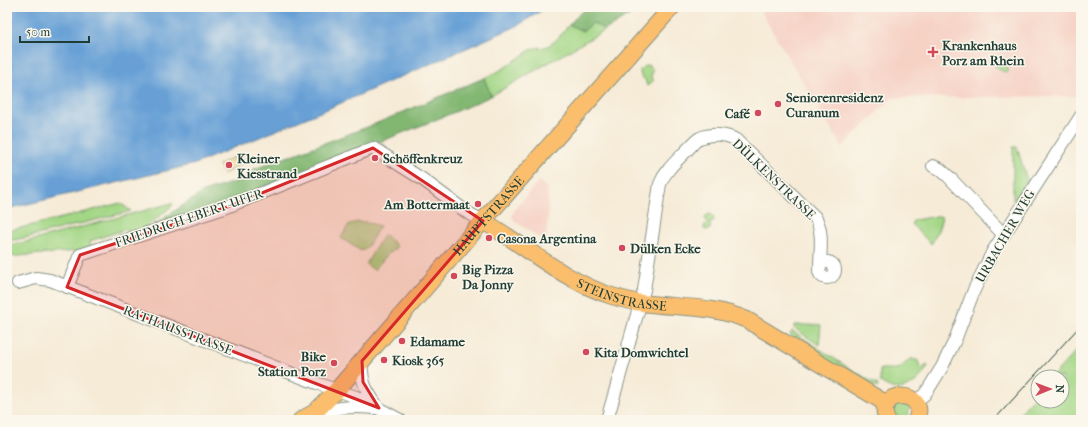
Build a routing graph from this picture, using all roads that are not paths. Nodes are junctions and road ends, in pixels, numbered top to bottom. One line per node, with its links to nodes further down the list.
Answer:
1 (672, 7): 5 (main road, HAUPTSTRASSE)
2 (1081, 116): 6 (street, URBACHER WEG)
3 (373, 148): 5 (street, STEINSTRASSE); 9 (street, FRIEDRICH-EBERT-UFER)
4 (933, 166): 6 (street)
5 (483, 221): 10 (main road, STEINSTRASSE); 11 (main road, HAUPTSTRASSE)
6 (1004, 235): 13 (street, URBACHER WEG)
7 (820, 267): 10 (street, DÜLKENSTRASSE)
8 (18, 283): 9 (street, RATHAUSSTRASSE)
9 (67, 287): 12 (street, RATHAUSSTRASSE)
10 (641, 303): 14 (main road, STEINSTRASSE); 18 (street, DÜLKENSTRASSE)
11 (362, 361): 12 (main road, HAUPTSTRASSE); 15 (street)
12 (337, 390): 15 (street, RATHAUSSTRASSE); 16 (main road, HAUPTSTRASSE)
13 (915, 402): 14 (main road); 20 (main road)
14 (887, 404): 19 (main road)
15 (379, 408): 16 (street); 17 (street, RATHAUSSTRASSE)
16 (304, 419)
17 (400, 420)
18 (607, 420)
19 (887, 420)
20 (916, 420)

